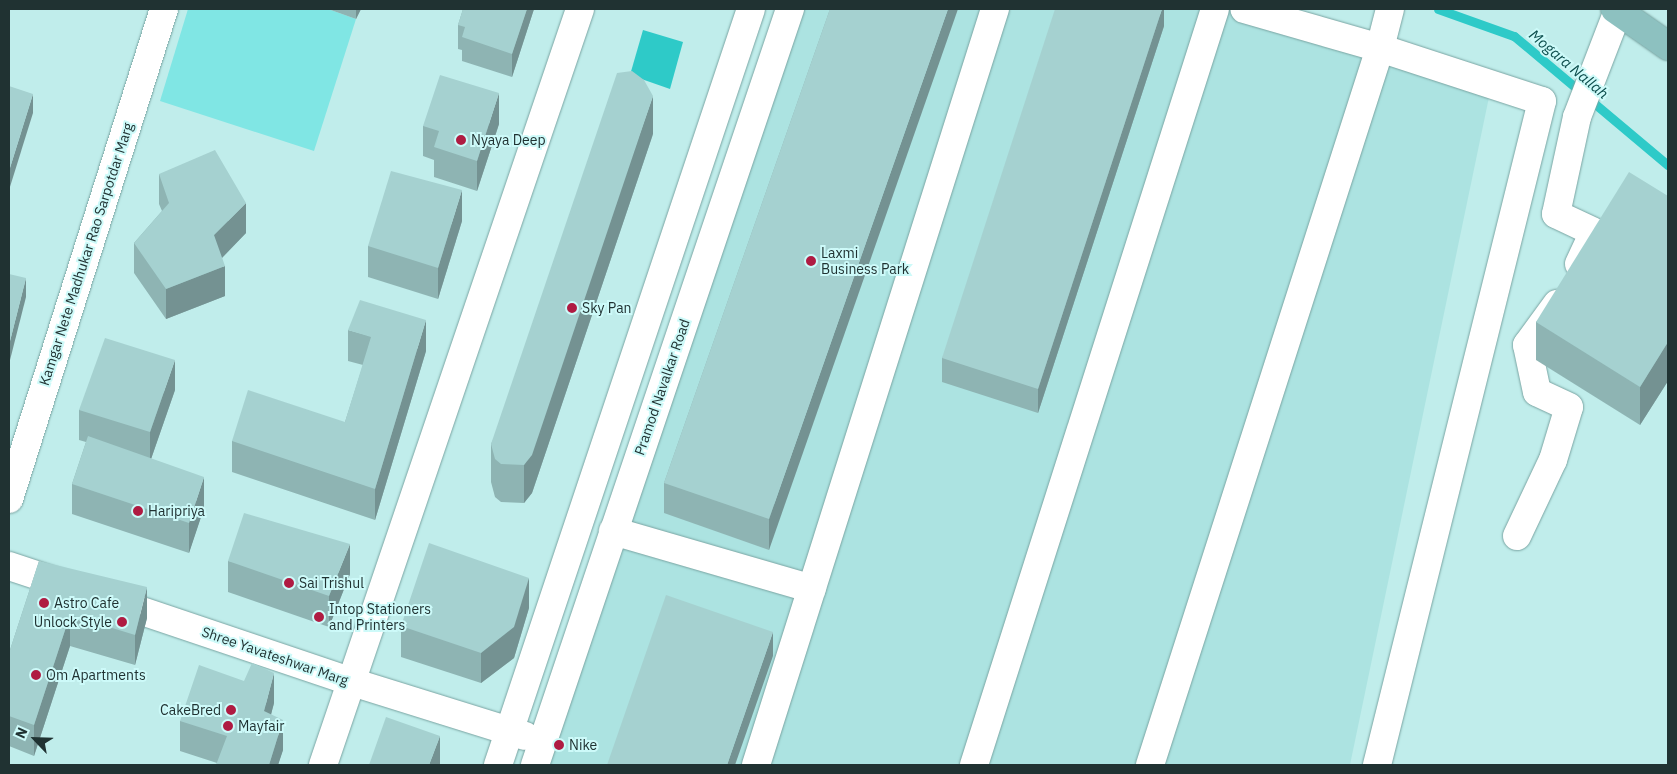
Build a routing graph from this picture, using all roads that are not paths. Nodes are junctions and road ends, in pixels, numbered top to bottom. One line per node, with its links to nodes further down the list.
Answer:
1 (164, 9): 12 (street, Kamgar Nete Madhukar Rao Sarpotdar Marg)
2 (580, 9): 17 (street)
3 (751, 9): 18 (street)
4 (790, 9): 13 (street, Pramod Navalkar Road)
5 (995, 9): 16 (street)
6 (1215, 9): 23 (street)
7 (1244, 9): 11 (street)
8 (1390, 9): 11 (street)
9 (1616, 10): 10 (main road); 14 (street)
10 (1668, 46)
11 (1380, 48): 24 (street); 25 (street)
12 (9, 499)
13 (613, 531): 16 (street); 19 (street, Pramod Navalkar Road)
14 (1517, 536)
15 (9, 566): 17 (street, Shree Yavateshwar Marg)
16 (812, 589): 22 (street)
17 (352, 682): 18 (street, Shree Yavateshwar Marg); 20 (street)
18 (509, 731): 19 (street, Shree Yavateshwar Marg); 21 (street)
19 (538, 753)
20 (323, 765)
21 (498, 765)
22 (756, 765)
23 (974, 765)
24 (1150, 765)
25 (1378, 765)

